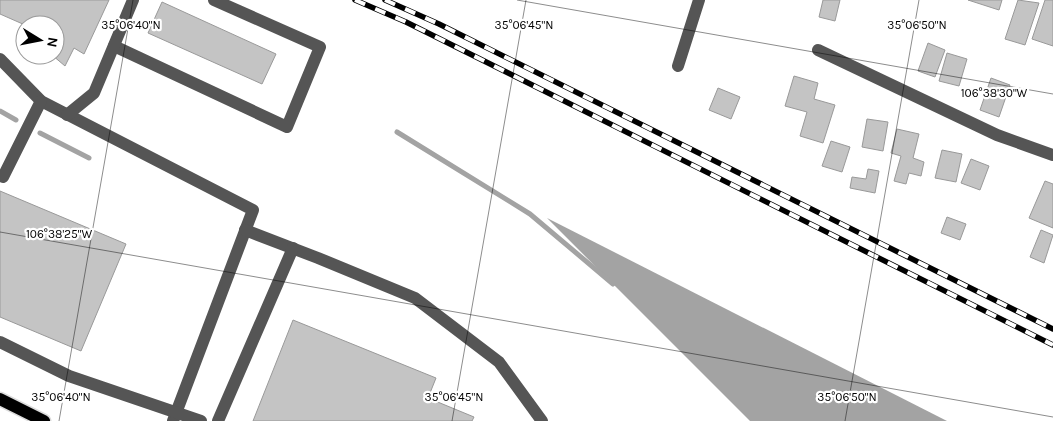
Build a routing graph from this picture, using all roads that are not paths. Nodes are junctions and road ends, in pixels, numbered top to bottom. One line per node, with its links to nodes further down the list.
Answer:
1 (133, 0): 4 (street)
2 (214, 0): 4 (street)
3 (699, 0): 7 (street)
4 (114, 46): 9 (street)
5 (818, 50): 10 (street)
6 (0, 59): 8 (street)
7 (678, 66)
8 (41, 101): 9 (street); 11 (street)
9 (67, 115): 12 (street)
10 (1053, 155)
11 (3, 177)
12 (245, 230): 13 (street); 16 (street)
13 (293, 248): 19 (street); 20 (street)
14 (0, 342): 16 (street)
15 (0, 399): 17 (main road)
16 (174, 417): 18 (street)
17 (44, 421)
18 (201, 421)
19 (218, 421)
20 (542, 421)

